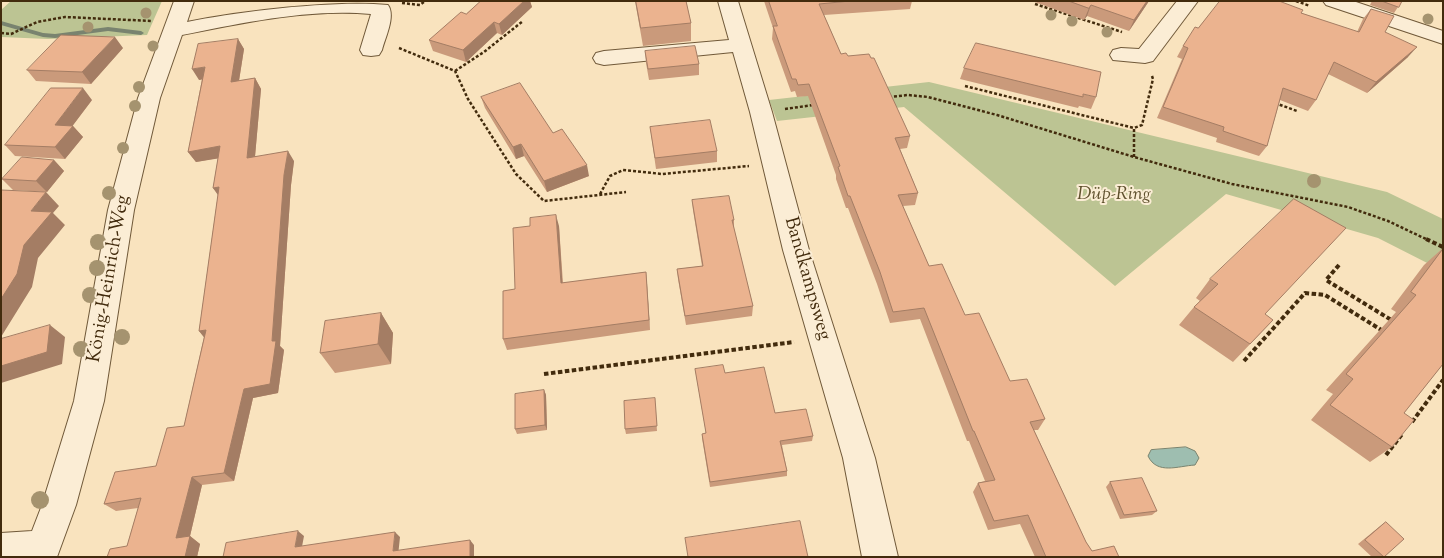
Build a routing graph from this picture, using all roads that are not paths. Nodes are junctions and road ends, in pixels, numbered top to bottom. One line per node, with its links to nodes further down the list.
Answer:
1 (184, 1): 7 (street, König-Heinrich-Weg)
2 (728, 1): 10 (street, Bandkampsweg)
3 (1188, 1): 11 (street)
4 (1333, 1): 6 (street)
5 (1406, 1): 6 (street)
6 (1391, 21): 8 (street)
7 (172, 31): 9 (street); 14 (street, König-Heinrich-Weg)
8 (1443, 38)
9 (372, 45)
10 (741, 45): 12 (street); 15 (street, Bandkampsweg)
11 (1121, 55)
12 (604, 58)
13 (1, 550): 14 (street)
14 (41, 553)
15 (880, 557)

